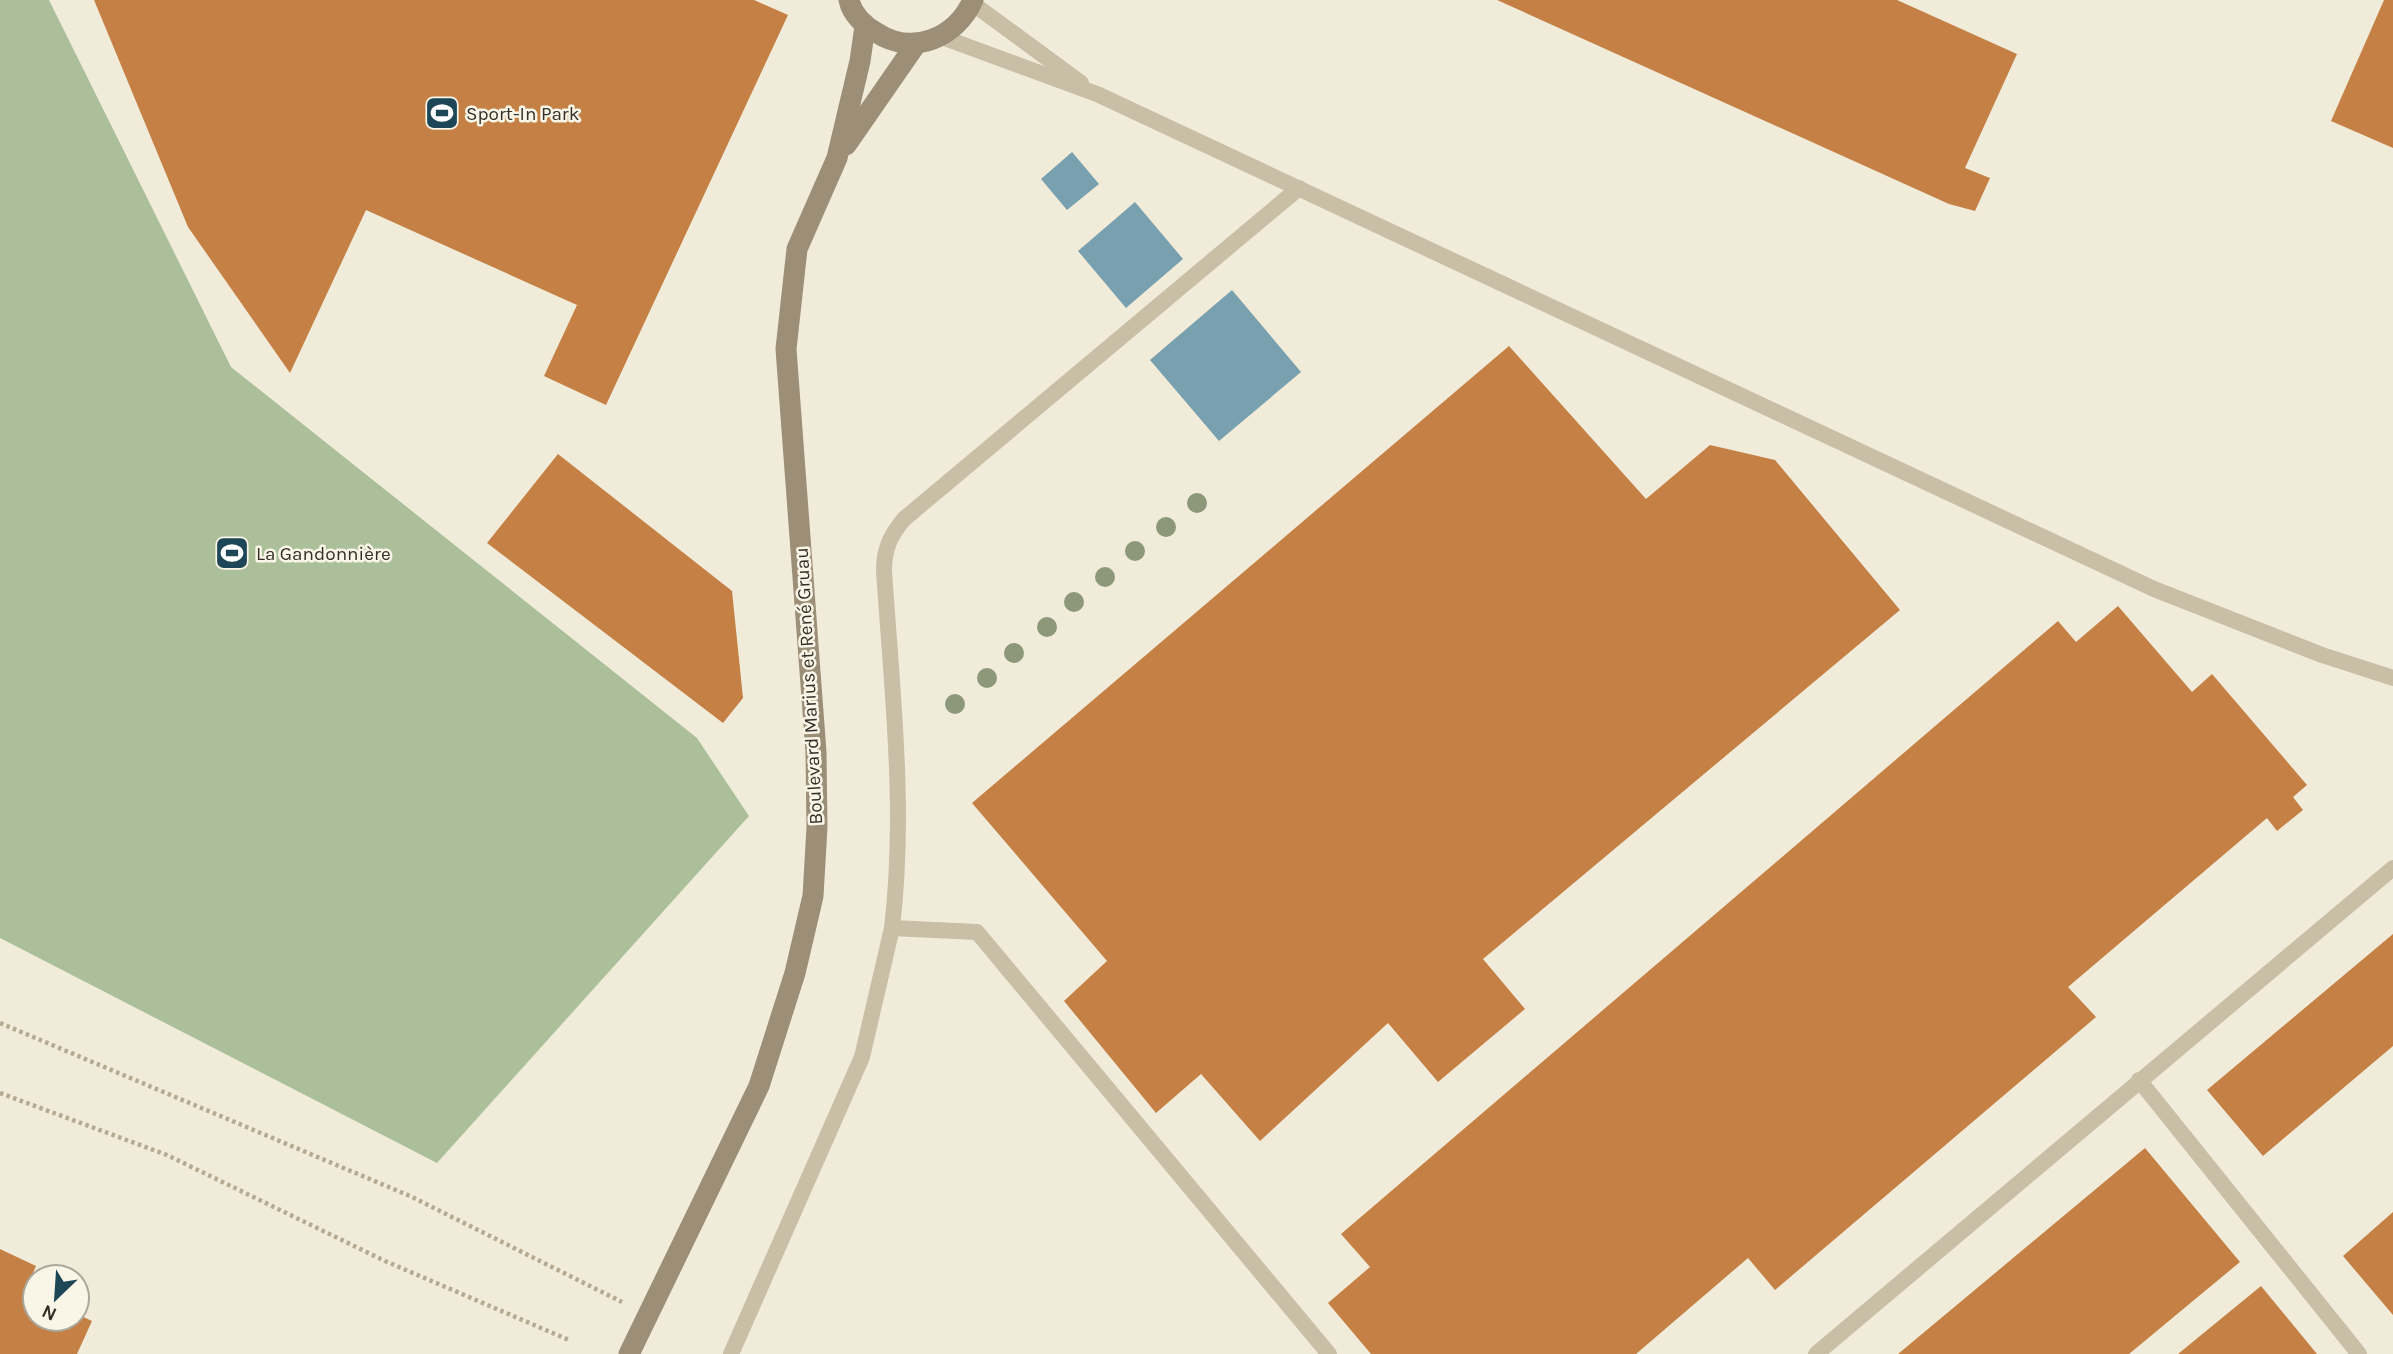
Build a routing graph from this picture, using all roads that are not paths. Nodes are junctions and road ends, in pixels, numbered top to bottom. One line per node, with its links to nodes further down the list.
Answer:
1 (849, 0): 3 (main road)
2 (973, 1): 4 (main road); 6 (lane)
3 (865, 26): 5 (main road); 7 (main road, Boulevard Marius et René Gruau)
4 (942, 37): 5 (main road); 6 (lane)
5 (916, 44): 7 (main road, Boulevard Marius et René Gruau)
6 (1097, 94): 8 (lane)
7 (837, 158): 13 (main road, Boulevard Marius et René Gruau)
8 (1298, 188): 9 (lane); 11 (lane)
9 (2393, 678)
10 (2393, 868): 12 (lane)
11 (892, 928): 14 (lane); 15 (lane)
12 (2140, 1080): 16 (lane); 17 (lane)
13 (629, 1354)
14 (731, 1354)
15 (1329, 1354)
16 (1816, 1354)
17 (2359, 1354)

